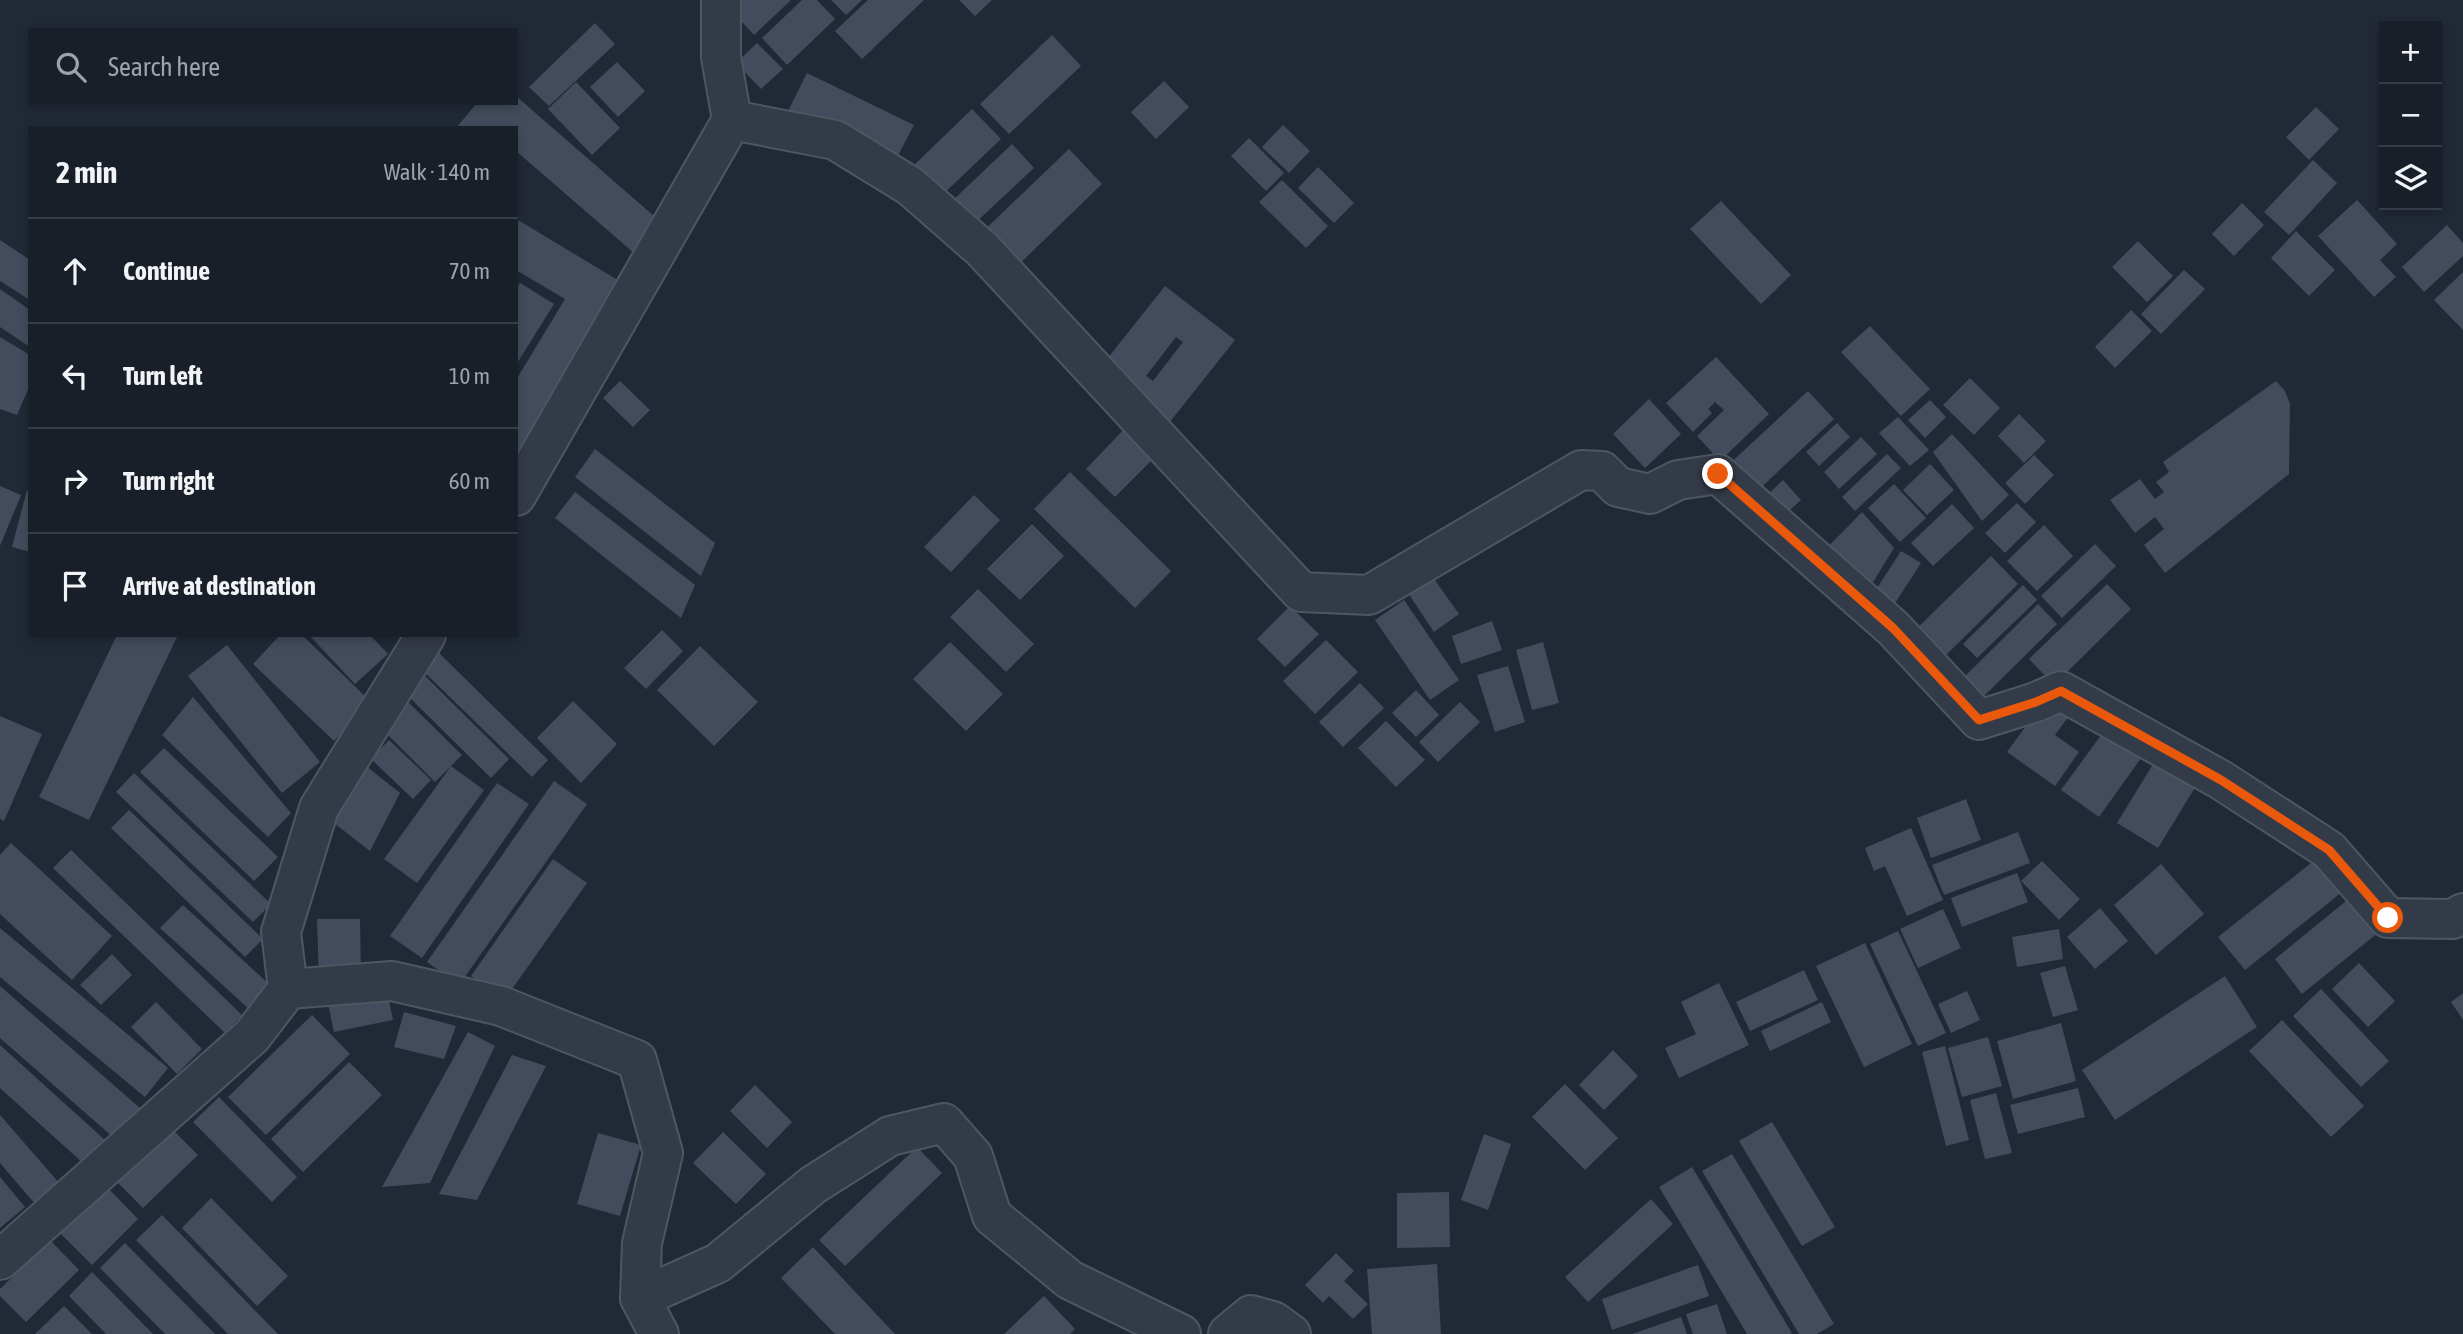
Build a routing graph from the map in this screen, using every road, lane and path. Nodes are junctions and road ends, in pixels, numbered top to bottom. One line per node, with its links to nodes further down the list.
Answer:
1 (720, 0): 2 (street)
2 (732, 120): 3 (street); 5 (street)
3 (518, 493)
4 (425, 637): 6 (street)
5 (2463, 914)
6 (288, 989): 7 (street); 8 (street)
7 (0, 1260)
8 (640, 1298): 9 (street); 10 (street)
9 (659, 1334)
10 (1181, 1334)
11 (1228, 1334): 12 (street)
12 (1291, 1334)

